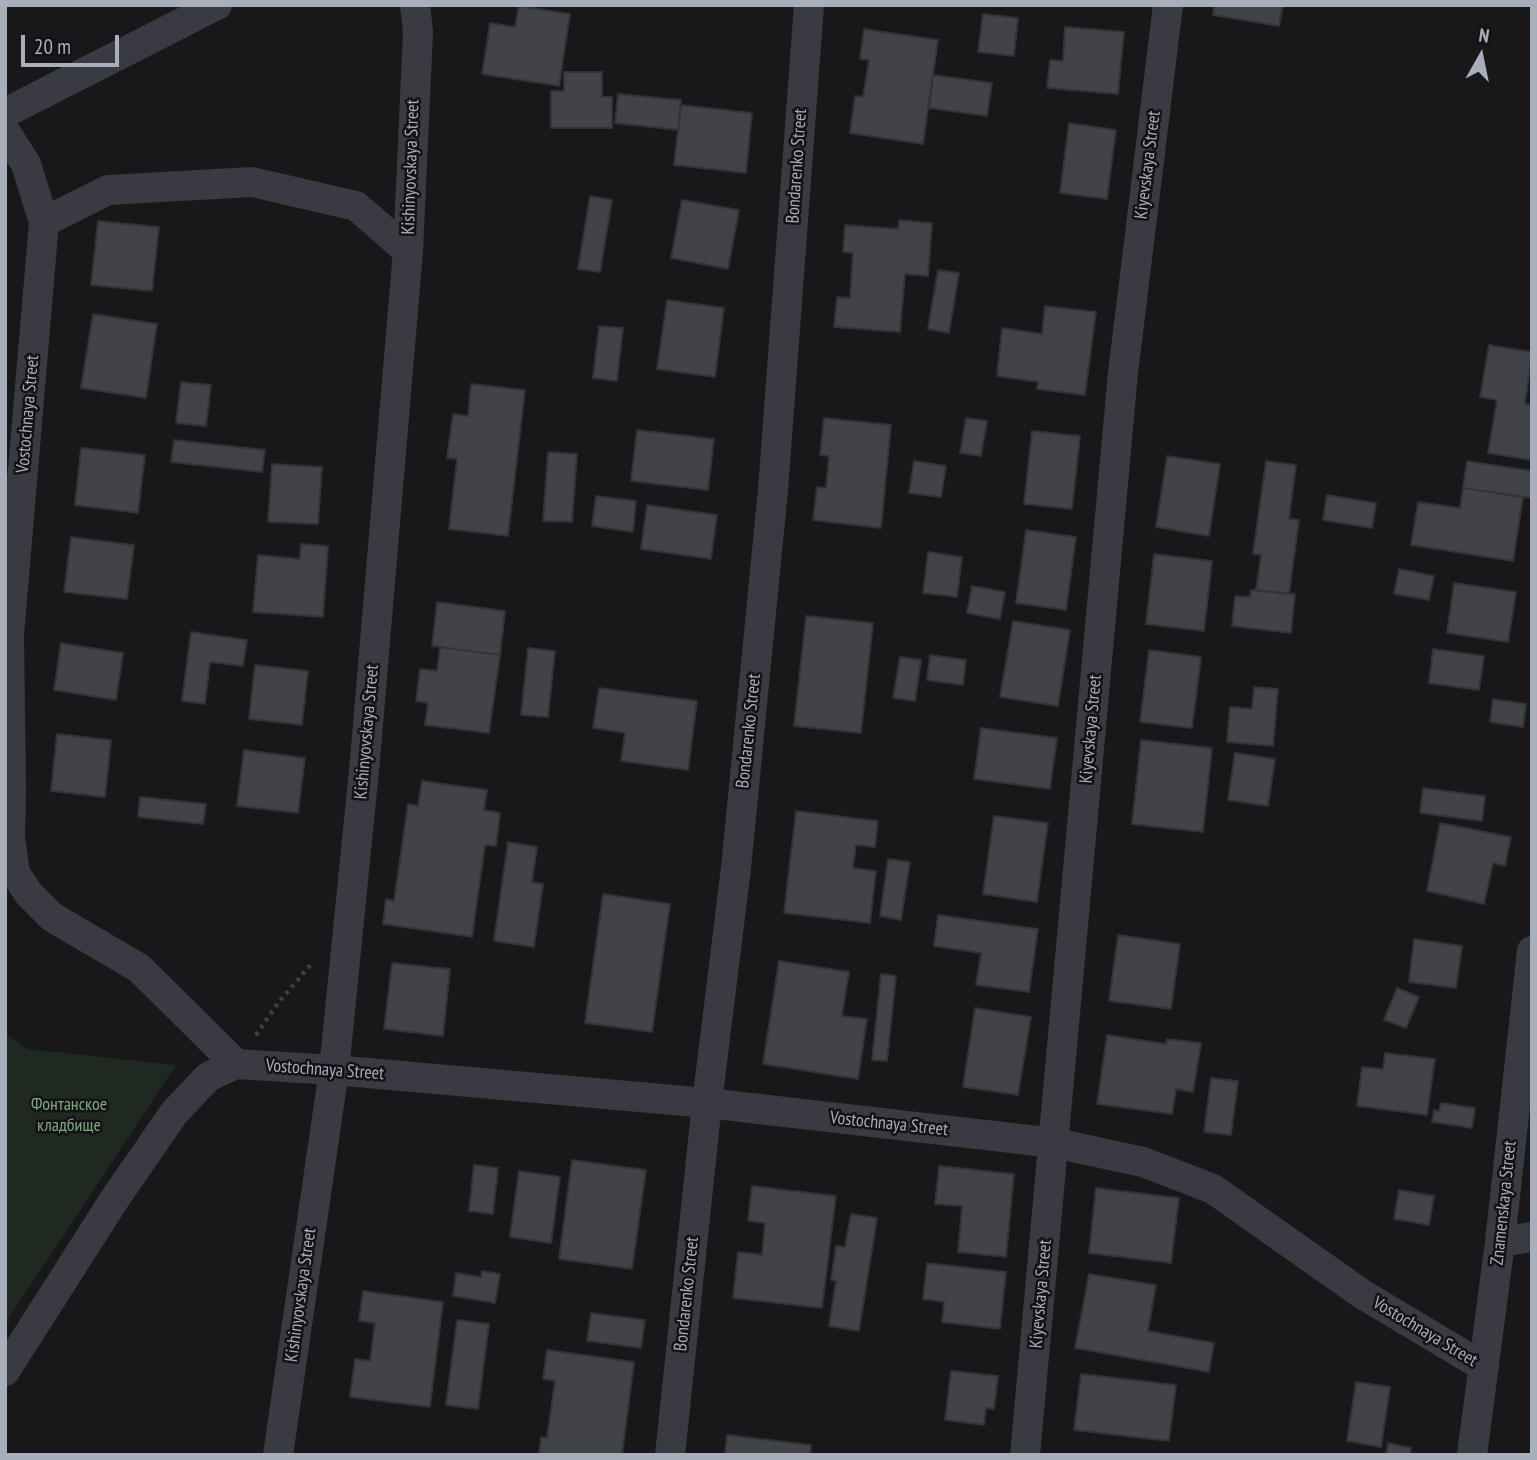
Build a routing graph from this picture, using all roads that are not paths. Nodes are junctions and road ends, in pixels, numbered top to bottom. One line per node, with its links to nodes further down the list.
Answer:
1 (217, 5): 5 (street)
2 (415, 5): 8 (street, Kishinyovskaya Street)
3 (808, 5): 13 (street, Bondarenko Street)
4 (1168, 5): 14 (street, Kiyevskaya Street)
5 (5, 113)
6 (5, 131): 7 (street, Vostochnaya Street)
7 (44, 222): 8 (street); 9 (street, Vostochnaya Street)
8 (408, 251): 12 (street, Kishinyovskaya Street)
9 (7, 635): 11 (street, Vostochnaya Street)
10 (1532, 951): 16 (street, Znamenskaya Street)
11 (236, 1064): 12 (street, Vostochnaya Street); 18 (street)
12 (334, 1070): 13 (street, Vostochnaya Street); 19 (street, Kishinyovskaya Street)
13 (707, 1103): 14 (street, Vostochnaya Street); 20 (street, Bondarenko Street)
14 (1055, 1143): 17 (street, Vostochnaya Street); 21 (street, Kiyevskaya Street)
15 (1532, 1237): 16 (street)
16 (1500, 1242): 17 (street, Znamenskaya Street)
17 (1484, 1367): 22 (street, Znamenskaya Street)
18 (5, 1371)
19 (278, 1455)
20 (670, 1455)
21 (1026, 1455)
22 (1472, 1455)

